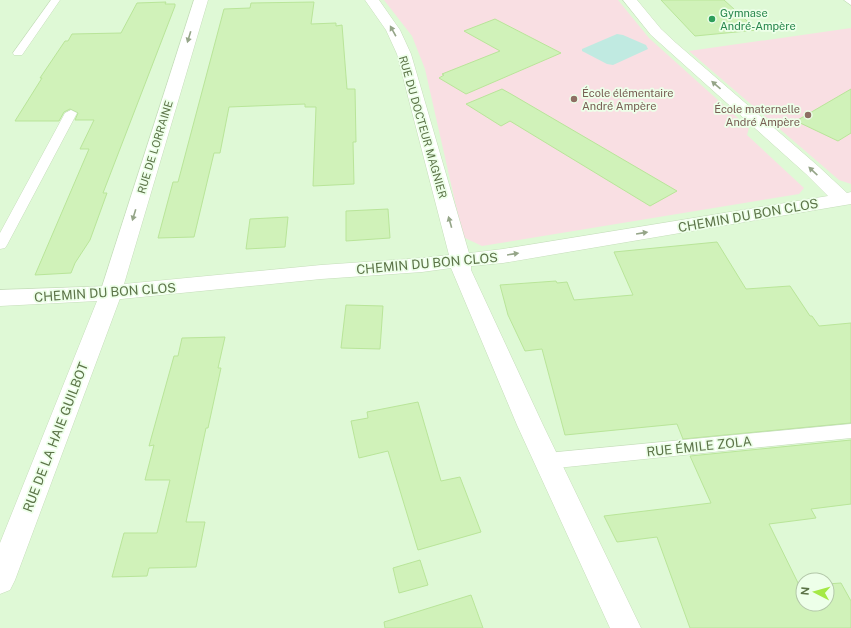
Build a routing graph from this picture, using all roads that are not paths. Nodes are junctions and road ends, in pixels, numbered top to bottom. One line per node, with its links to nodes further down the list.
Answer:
1 (56, 0): 7 (lane)
2 (201, 0): 12 (street, RUE DE LORRAINE, one-way to 12)
3 (372, 0): 11 (street, RUE DU DOCTEUR MAGNIER, one-way to 3)
4 (630, 0): 9 (street, one-way to 4)
5 (848, 0): 6 (lane)
6 (851, 2)
7 (18, 53)
8 (71, 113): 10 (lane)
9 (846, 198): 11 (street, CHEMIN DU BON CLOS, one-way to 9)
10 (0, 245)
11 (461, 260): 12 (street, CHEMIN DU BON CLOS); 15 (street)
12 (110, 293): 13 (street, CHEMIN DU BON CLOS); 16 (street, RUE DE LA HAIE GUILBOT)
13 (0, 298)
14 (851, 432): 15 (lane, RUE ÉMILE ZOLA)
15 (547, 461): 17 (street)
16 (0, 580)
17 (626, 628)

